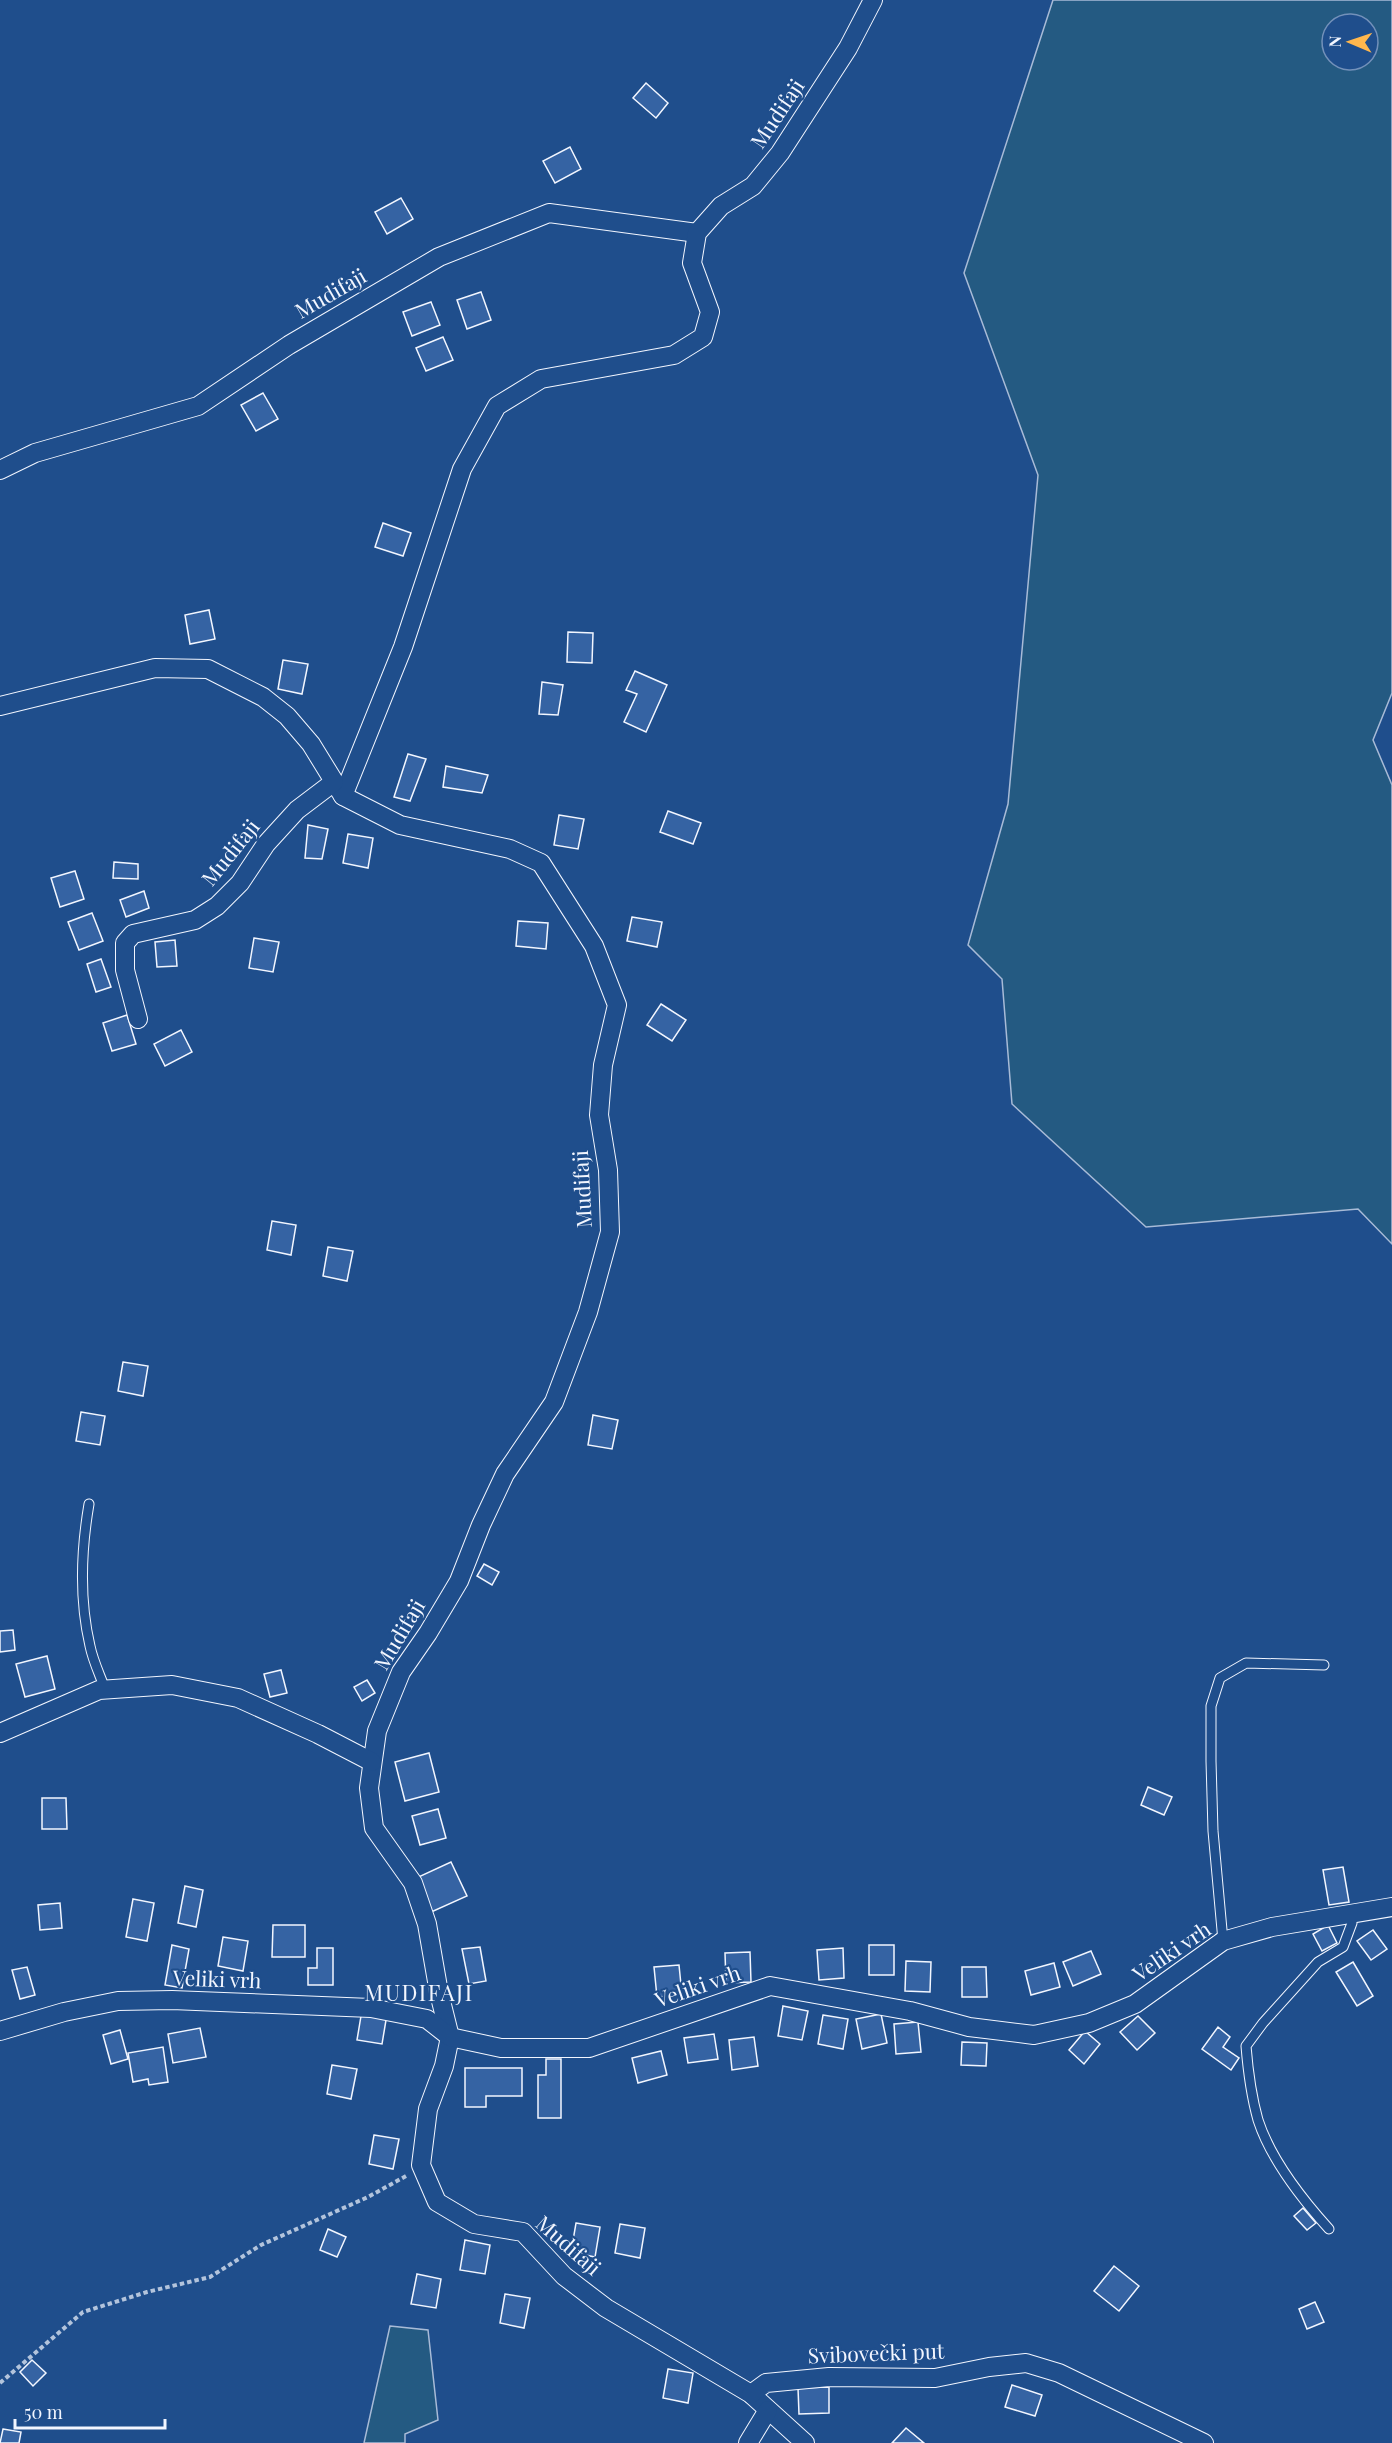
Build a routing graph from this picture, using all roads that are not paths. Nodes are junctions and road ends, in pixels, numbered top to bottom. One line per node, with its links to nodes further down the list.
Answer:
1 (873, 0): 2 (street, Mudifaji)
2 (697, 233): 3 (street, Mudifaji); 5 (street)
3 (0, 470)
4 (0, 706): 5 (street)
5 (339, 789): 6 (street, Mudifaji); 11 (street, Mudifaji)
6 (138, 1019)
7 (89, 1504): 9 (lane)
8 (1324, 1665): 14 (lane)
9 (105, 1689): 10 (street); 11 (street)
10 (0, 1733)
11 (372, 1762): 16 (street, Mudifaji)
12 (1392, 1907): 13 (street, Veliki vrh)
13 (1351, 1914): 14 (street, Veliki vrh); 17 (lane)
14 (1223, 1941): 16 (street, Veliki vrh)
15 (0, 2031): 16 (street, Veliki vrh)
16 (450, 2037): 18 (street, Mudifaji)
17 (1329, 2229)
18 (751, 2394): 19 (street, Mudifaji); 22 (street, Svibovečki put)
19 (768, 2410): 20 (street); 21 (street, Mudifaji)
20 (748, 2443)
21 (805, 2443)
22 (1204, 2443)

